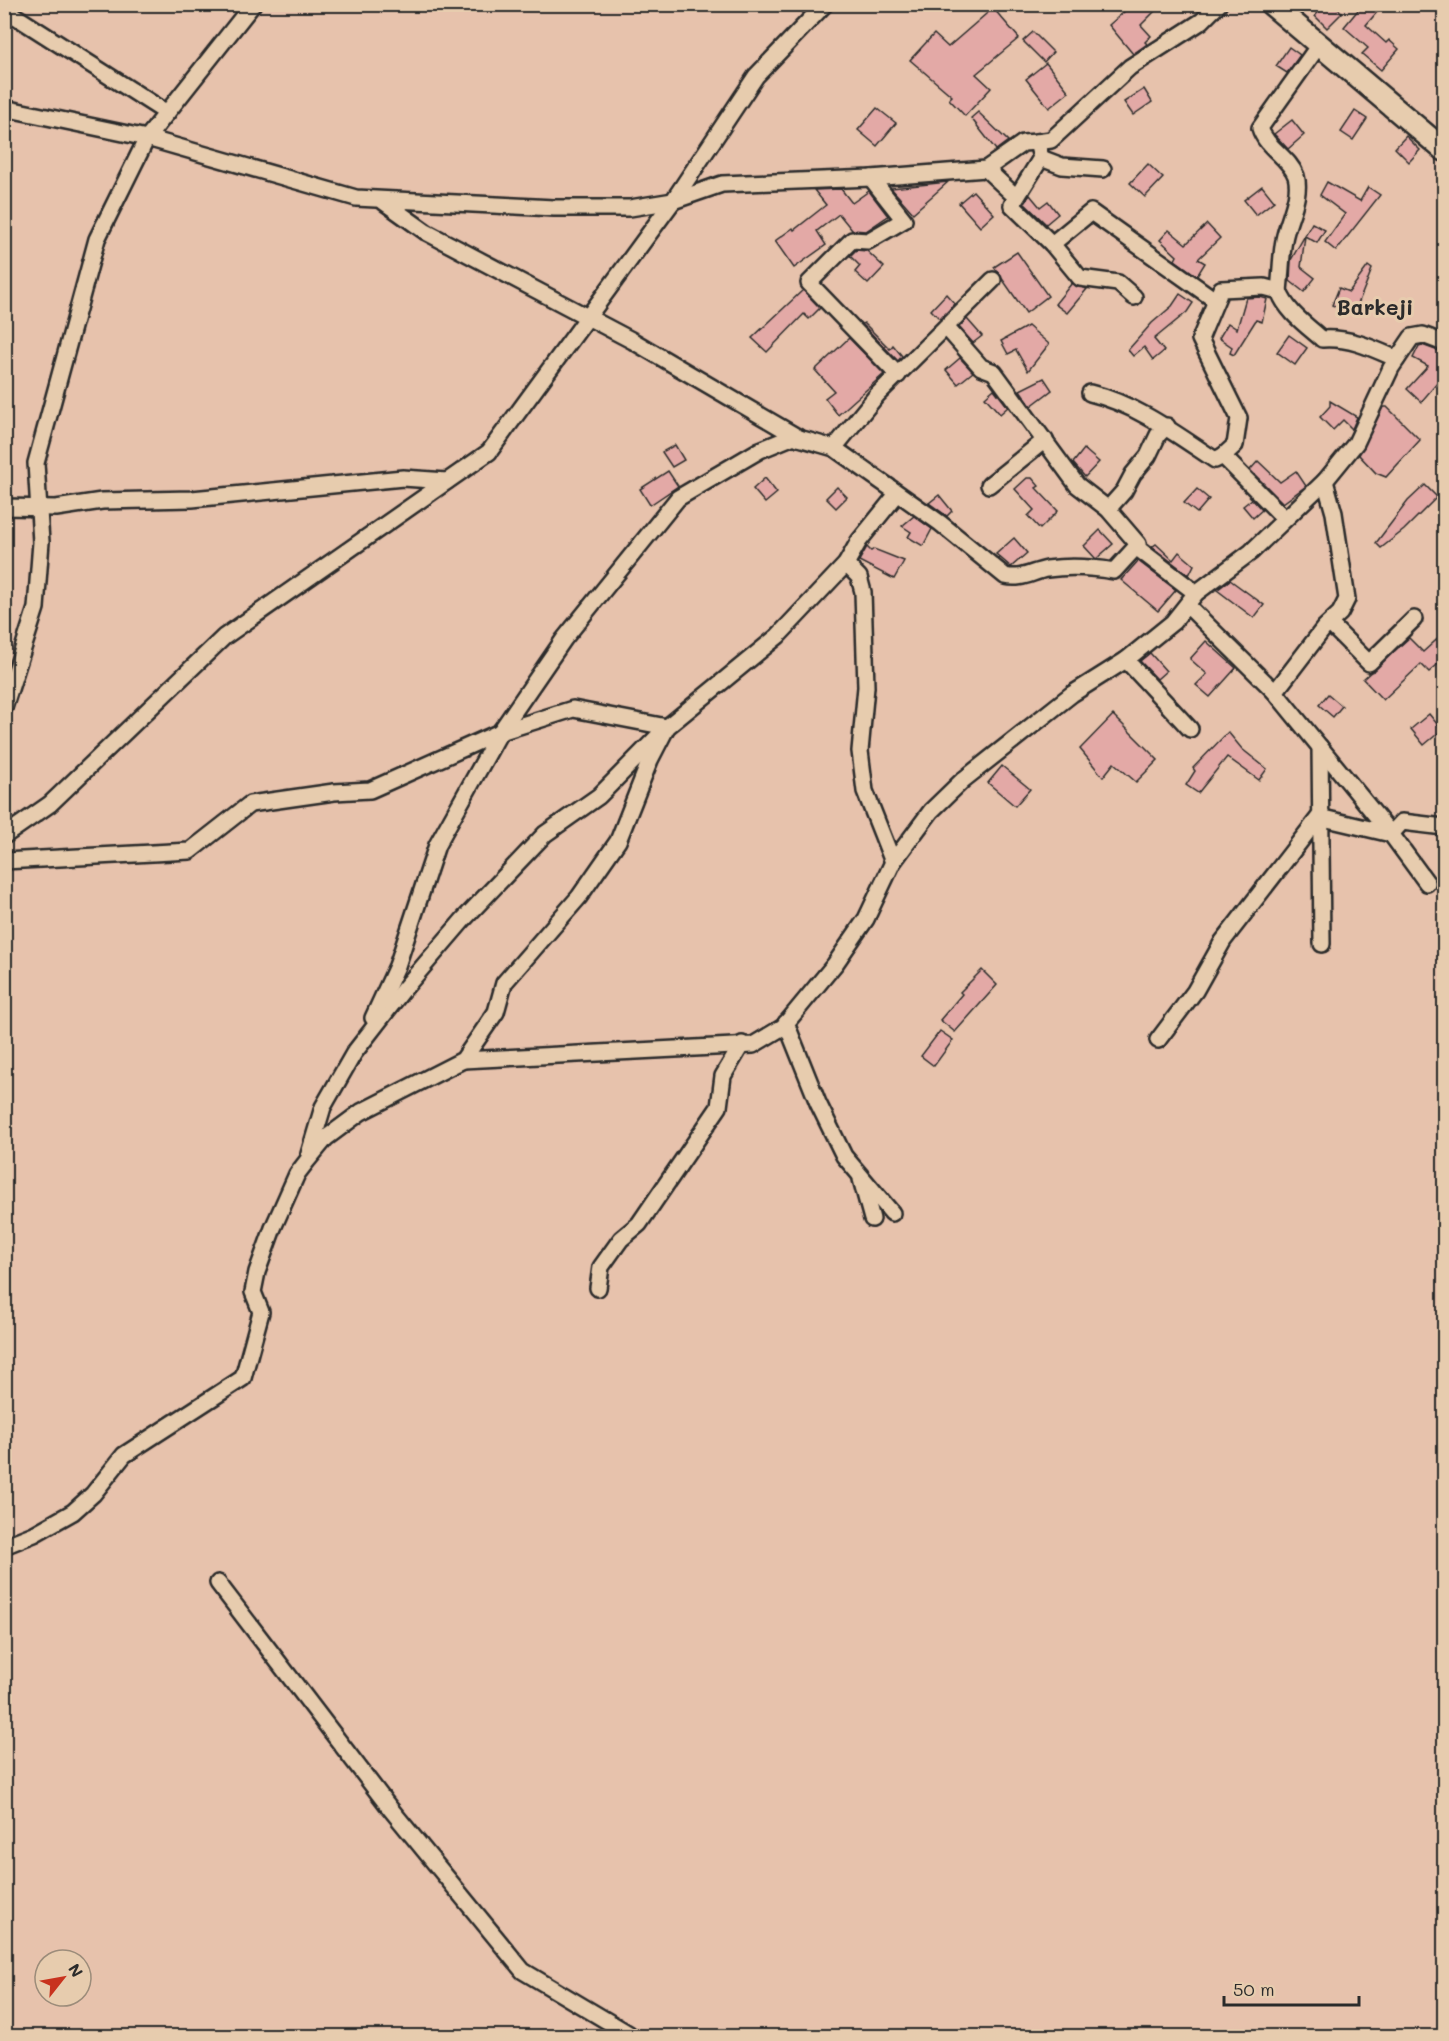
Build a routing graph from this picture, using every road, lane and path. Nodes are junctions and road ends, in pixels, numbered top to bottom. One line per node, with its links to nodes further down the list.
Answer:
1 (253, 4): 8 (street)
2 (825, 4): 17 (street)
3 (1220, 4): 10 (street)
4 (1273, 5): 6 (street)
5 (4, 9): 8 (street)
6 (1319, 45): 11 (street); 21 (street)
7 (4, 108): 9 (street)
8 (166, 113): 9 (street)
9 (147, 138): 18 (street); 40 (street)
10 (1037, 142): 12 (street); 13 (street)
11 (1444, 150)
12 (1041, 158): 14 (street); 16 (street)
13 (986, 168): 15 (street); 16 (street)
14 (1103, 170)
15 (871, 178): 17 (street); 28 (street)
16 (1016, 197): 19 (street)
17 (673, 201): 18 (street); 24 (street)
18 (384, 202): 24 (street)
19 (1052, 244): 22 (street); 23 (street)
20 (993, 280): 25 (street)
21 (1279, 291): 23 (street); 27 (street)
22 (1134, 297)
23 (1215, 300): 34 (street)
24 (588, 317): 31 (street); 35 (street)
25 (946, 327): 28 (street); 32 (street)
26 (1444, 343): 27 (street)
27 (1397, 358): 36 (street)
28 (898, 375): 33 (street)
29 (1090, 393): 30 (street)
30 (1167, 426): 34 (street); 41 (street)
31 (799, 438): 33 (street); 53 (street)
32 (1045, 440): 37 (street); 41 (street)
33 (834, 448): 38 (street)
34 (1223, 456): 42 (street)
35 (447, 481): 40 (street); 58 (street)
36 (1325, 481): 42 (street); 47 (street)
37 (989, 485)
38 (897, 494): 43 (street); 44 (street)
39 (4, 507): 40 (street)
40 (39, 507): 50 (street)
41 (1108, 509): 43 (street)
42 (1284, 518): 45 (street)
43 (1136, 547): 45 (street)
44 (846, 564): 51 (street); 60 (street)
45 (1192, 599): 48 (street); 49 (street)
46 (1414, 619): 47 (street)
47 (1330, 624): 49 (street)
48 (1126, 660): 52 (street); 60 (street)
49 (1275, 692): 54 (street)
50 (4, 708)
51 (668, 727): 53 (street); 66 (street); 67 (street)
52 (1190, 729)
53 (500, 732): 59 (street); 66 (street)
54 (1320, 747): 55 (street); 57 (street)
55 (1319, 817): 57 (street); 62 (street); 64 (street)
56 (1444, 827): 57 (street)
57 (1391, 834): 61 (street)
58 (4, 836)
59 (4, 861)
60 (893, 862): 63 (street)
61 (1427, 883)
62 (1322, 945)
63 (786, 1023): 65 (street); 69 (street)
64 (1158, 1040)
65 (742, 1044): 67 (street); 72 (street)
66 (361, 1045): 68 (street)
67 (463, 1060): 68 (street)
68 (307, 1161): 73 (street)
69 (859, 1173): 70 (street); 71 (street)
70 (892, 1213)
71 (873, 1219)
72 (598, 1288)
73 (4, 1546)
74 (219, 1583): 75 (street)
75 (628, 2034)

